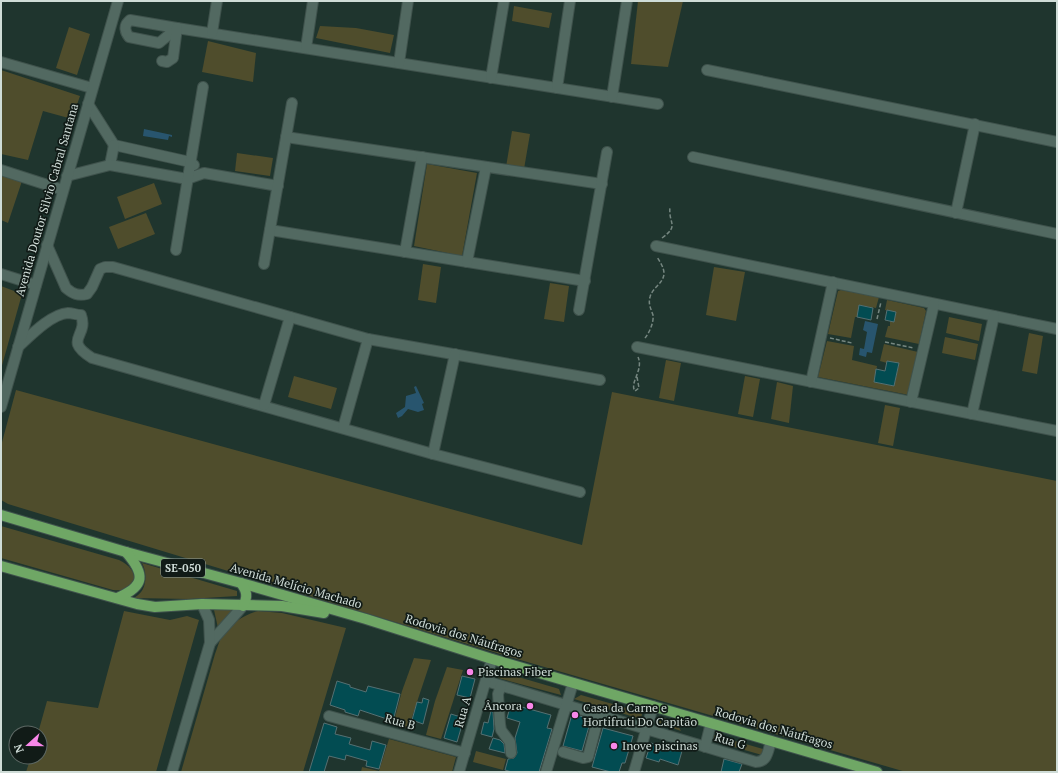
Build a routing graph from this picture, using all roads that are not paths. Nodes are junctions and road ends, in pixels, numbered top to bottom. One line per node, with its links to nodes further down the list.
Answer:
1 (118, 1): 8 (street, Avenida Doutor Silvio Cabral Santana)
2 (217, 1): 11 (street)
3 (313, 1): 12 (street)
4 (408, 1): 15 (street)
5 (504, 1): 17 (street)
6 (570, 1): 20 (street)
7 (627, 1): 21 (street)
8 (112, 24): 9 (street); 19 (street, Avenida Doutor Silvio Cabral Santana)
9 (128, 28): 10 (street); 10 (street)
10 (177, 28): 11 (street); 13 (street)
11 (212, 33): 12 (street)
12 (306, 48): 15 (street)
13 (162, 61)
14 (1, 62): 19 (street)
15 (399, 63): 17 (street)
16 (707, 70): 25 (street)
17 (491, 78): 20 (street)
18 (203, 87): 32 (street)
19 (92, 88): 23 (street, Avenida Doutor Silvio Cabral Santana)
20 (557, 88): 21 (street)
21 (612, 97): 24 (street)
22 (292, 103): 26 (street)
23 (88, 104): 28 (street); 37 (street, Avenida Doutor Silvio Cabral Santana)
24 (658, 104)
25 (975, 124): 27 (street); 42 (street)
26 (286, 137): 30 (street); 40 (street)
27 (1057, 142)
28 (114, 145): 32 (street); 33 (street)
29 (607, 152): 39 (street)
30 (422, 157): 34 (street); 48 (street)
31 (693, 157): 42 (street)
32 (190, 162): 36 (street); 38 (street)
33 (110, 165): 37 (street); 38 (street)
34 (486, 167): 39 (street); 49 (street)
35 (1, 170): 41 (street)
36 (204, 173): 38 (street); 40 (street)
37 (67, 176): 41 (street, Avenida Doutor Silvio Cabral Santana)
38 (187, 179): 47 (street)
39 (602, 184): 52 (street)
40 (278, 186): 43 (street)
41 (63, 190): 45 (street, Avenida Doutor Silvio Cabral Santana)
42 (956, 213): 44 (street)
43 (270, 230): 48 (street); 50 (street)
44 (1057, 234)
45 (47, 245): 54 (street, Avenida Doutor Silvio Cabral Santana); 58 (street)
46 (656, 246): 53 (street)
47 (176, 250)
48 (405, 252): 49 (street)
49 (467, 262): 52 (street)
50 (264, 264)
51 (1, 274): 54 (street)
52 (584, 280): 56 (street)
53 (832, 282): 55 (street); 65 (street)
54 (36, 284): 61 (street, Avenida Doutor Silvio Cabral Santana)
55 (934, 304): 57 (street); 66 (street)
56 (579, 310)
57 (994, 316): 59 (street); 69 (street)
58 (290, 317): 60 (street); 67 (street)
59 (1057, 329)
60 (368, 339): 63 (street); 70 (street)
61 (18, 346): 67 (street); 68 (street, Avenida Doutor Silvio Cabral Santana)
62 (638, 347): 65 (street)
63 (455, 354): 64 (street); 72 (street)
64 (600, 380)
65 (810, 382): 66 (street)
66 (911, 402): 69 (street)
67 (264, 405): 70 (street)
68 (1, 407)
69 (972, 414): 71 (street)
70 (343, 428): 72 (street)
71 (1057, 431)
72 (433, 454): 73 (street)
73 (580, 492)
74 (2, 515): 75 (main road, Avenida Melício Machado / SE-050)
75 (126, 552): 77 (main road, Avenida Melício Machado / SE-050); 78 (main road)
76 (1, 566): 78 (main road, Avenida Melício Machado / SE-050)
77 (241, 583): 80 (main road); 81 (main road, Avenida Melício Machado / SE-050)
78 (117, 598): 79 (main road, Avenida Melício Machado / SE-050)
79 (202, 604): 80 (main road, Avenida Melício Machado / SE-050); 82 (street)
80 (243, 606): 81 (main road, Avenida Melício Machado / SE-050); 82 (street)
81 (366, 620): 83 (main road, Rodovia dos Náufragos / SE-050)
82 (210, 643): 98 (street)
83 (492, 659): 84 (street, Rua A); 85 (main road, Rodovia dos Náufragos / SE-050)
84 (486, 681): 86 (street, Rua G); 96 (street, Rua A)
85 (573, 683): 87 (street); 88 (main road, Rodovia dos Náufragos / SE-050)
86 (501, 686): 87 (street, Rua G); 97 (street)
87 (566, 705): 89 (street, Rua G); 100 (street)
88 (653, 706): 91 (main road, Rodovia dos Náufragos / SE-050); 92 (street)
89 (599, 715): 92 (street, Rua G); 95 (street)
90 (329, 716): 96 (street, Rua B)
91 (711, 723): 93 (main road, Rodovia dos Náufragos / SE-050); 94 (street)
92 (647, 729): 94 (street, Rua G); 101 (street)
93 (771, 741): 94 (street, Rua G); 102 (main road, Rodovia dos Náufragos / SE-050)
94 (705, 747)
95 (564, 752)
96 (465, 753): 99 (street, Rua A)
97 (511, 753)
98 (172, 772)
99 (459, 772)
100 (546, 772)
101 (634, 772)
102 (877, 772)

